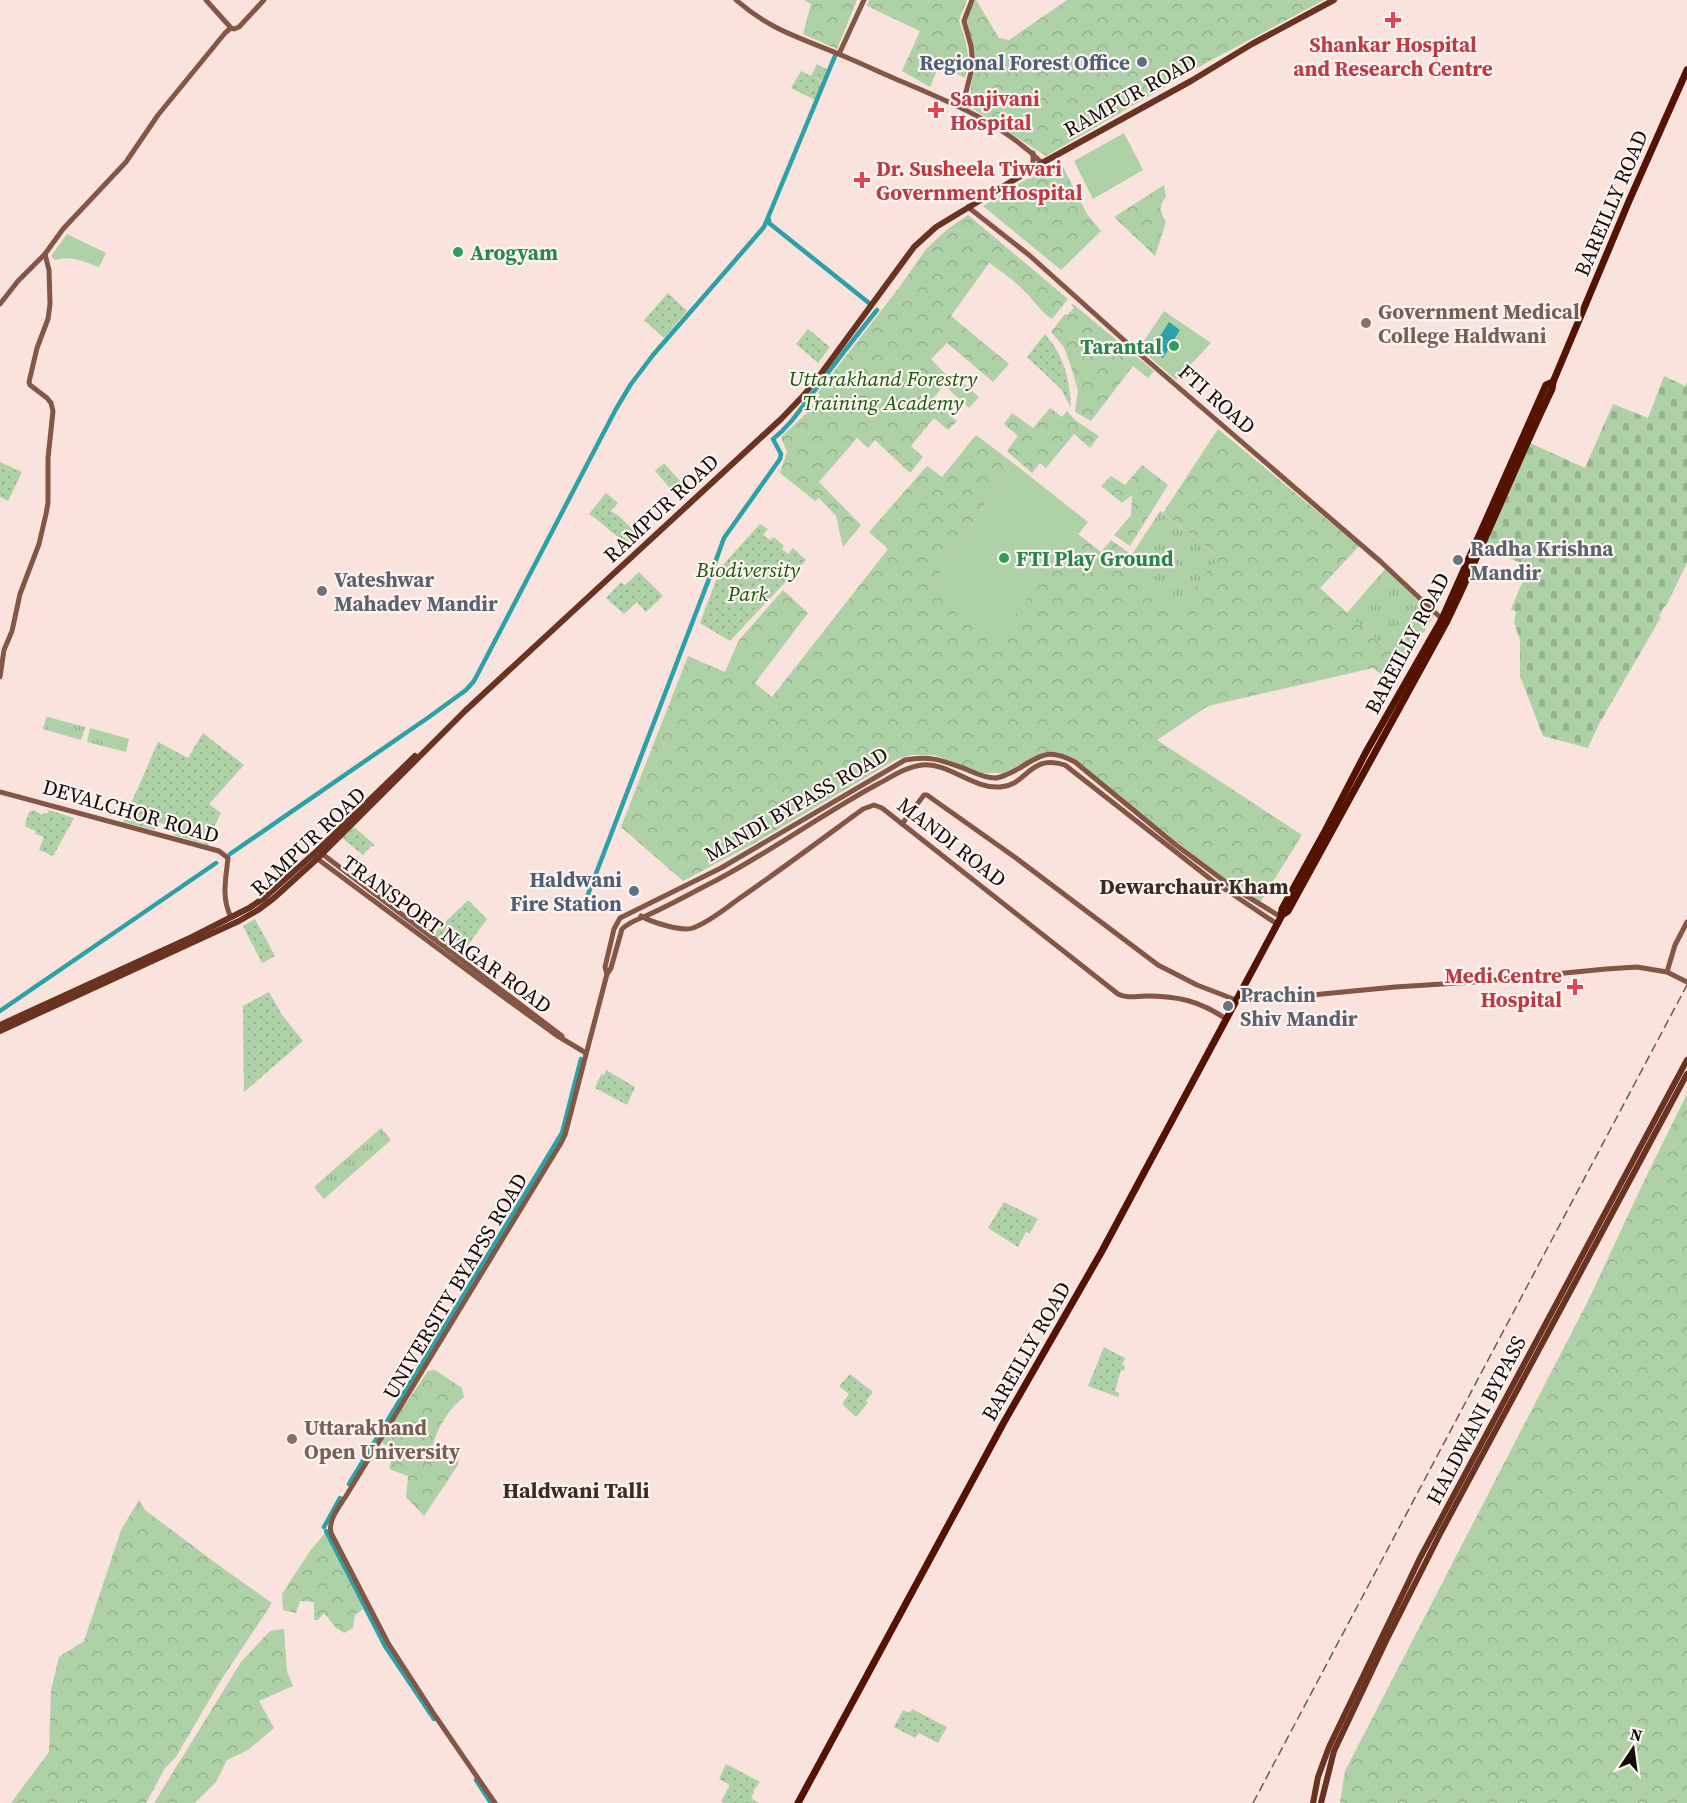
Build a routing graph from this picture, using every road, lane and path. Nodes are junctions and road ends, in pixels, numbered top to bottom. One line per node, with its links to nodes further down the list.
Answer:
1 (206, 0): 7 (main road)
2 (264, 0): 7 (main road)
3 (736, 0): 8 (main road)
4 (864, 0): 8 (main road)
5 (972, 0): 10 (main road)
6 (1334, 0): 12 (main road, RAMPUR ROAD)
7 (231, 28): 15 (main road)
8 (839, 54): 10 (main road)
9 (1687, 70): 17 (highway, BAREILLY ROAD)
10 (962, 108): 11 (main road)
11 (1033, 153): 12 (main road); 13 (main road)
12 (1042, 163): 13 (main road, RAMPUR ROAD)
13 (1031, 169): 14 (main road, RAMPUR ROAD)
14 (968, 207): 17 (main road, FTI ROAD); 21 (main road, RAMPUR ROAD)
15 (45, 254): 16 (main road); 18 (main road)
16 (0, 304)
17 (1444, 620): 26 (highway, BAREILLY ROAD)
18 (0, 677)
19 (0, 792): 27 (main road, DEVALCHOR ROAD)
20 (902, 824): 28 (main road, MANDI ROAD); 33 (main road); 34 (main road, MANDI ROAD)
21 (317, 854): 27 (main road, RAMPUR ROAD); 37 (main road, TRANSPORT NAGAR ROAD)
22 (644, 907): 23 (main road, MANDI BYPASS ROAD); 24 (main road); 26 (main road, MANDI BYPASS ROAD)
23 (633, 912): 25 (main road, MANDI ROAD); 31 (main road, MANDI BYPASS ROAD)
24 (652, 913): 25 (main road, MANDI BYPASS ROAD); 26 (main road, MANDI BYPASS ROAD); 28 (main road)
25 (643, 918): 28 (main road, MANDI ROAD); 31 (main road, MANDI BYPASS ROAD)
26 (1280, 918): 33 (highway, BAREILLY ROAD)
27 (233, 920): 35 (main road); 36 (main road)
28 (659, 922)
29 (1687, 922): 30 (main road)
30 (1667, 972): 32 (main road); 33 (main road)
31 (607, 974): 37 (main road, MANDI BYPASS ROAD)
32 (1687, 982)
33 (1236, 1000): 34 (highway, BAREILLY ROAD)
34 (1226, 1019): 44 (highway, BAREILLY ROAD)
35 (0, 1025)
36 (0, 1030)
37 (586, 1053): 43 (main road, UNIVERSITY BYAPSS ROAD)
38 (1687, 1060): 40 (main road, HALDWANI BYPASS)
39 (1687, 1074): 40 (main road, HALDWANI BYPASS)
40 (1616, 1201): 41 (main road, HALDWANI BYPASS); 42 (main road, HALDWANI BYPASS)
41 (1318, 1777): 42 (main road); 45 (main road, HALDWANI BYPASS)
42 (1326, 1780): 46 (main road, HALDWANI BYPASS)
43 (495, 1803)
44 (798, 1803)
45 (1313, 1803)
46 (1321, 1803)

